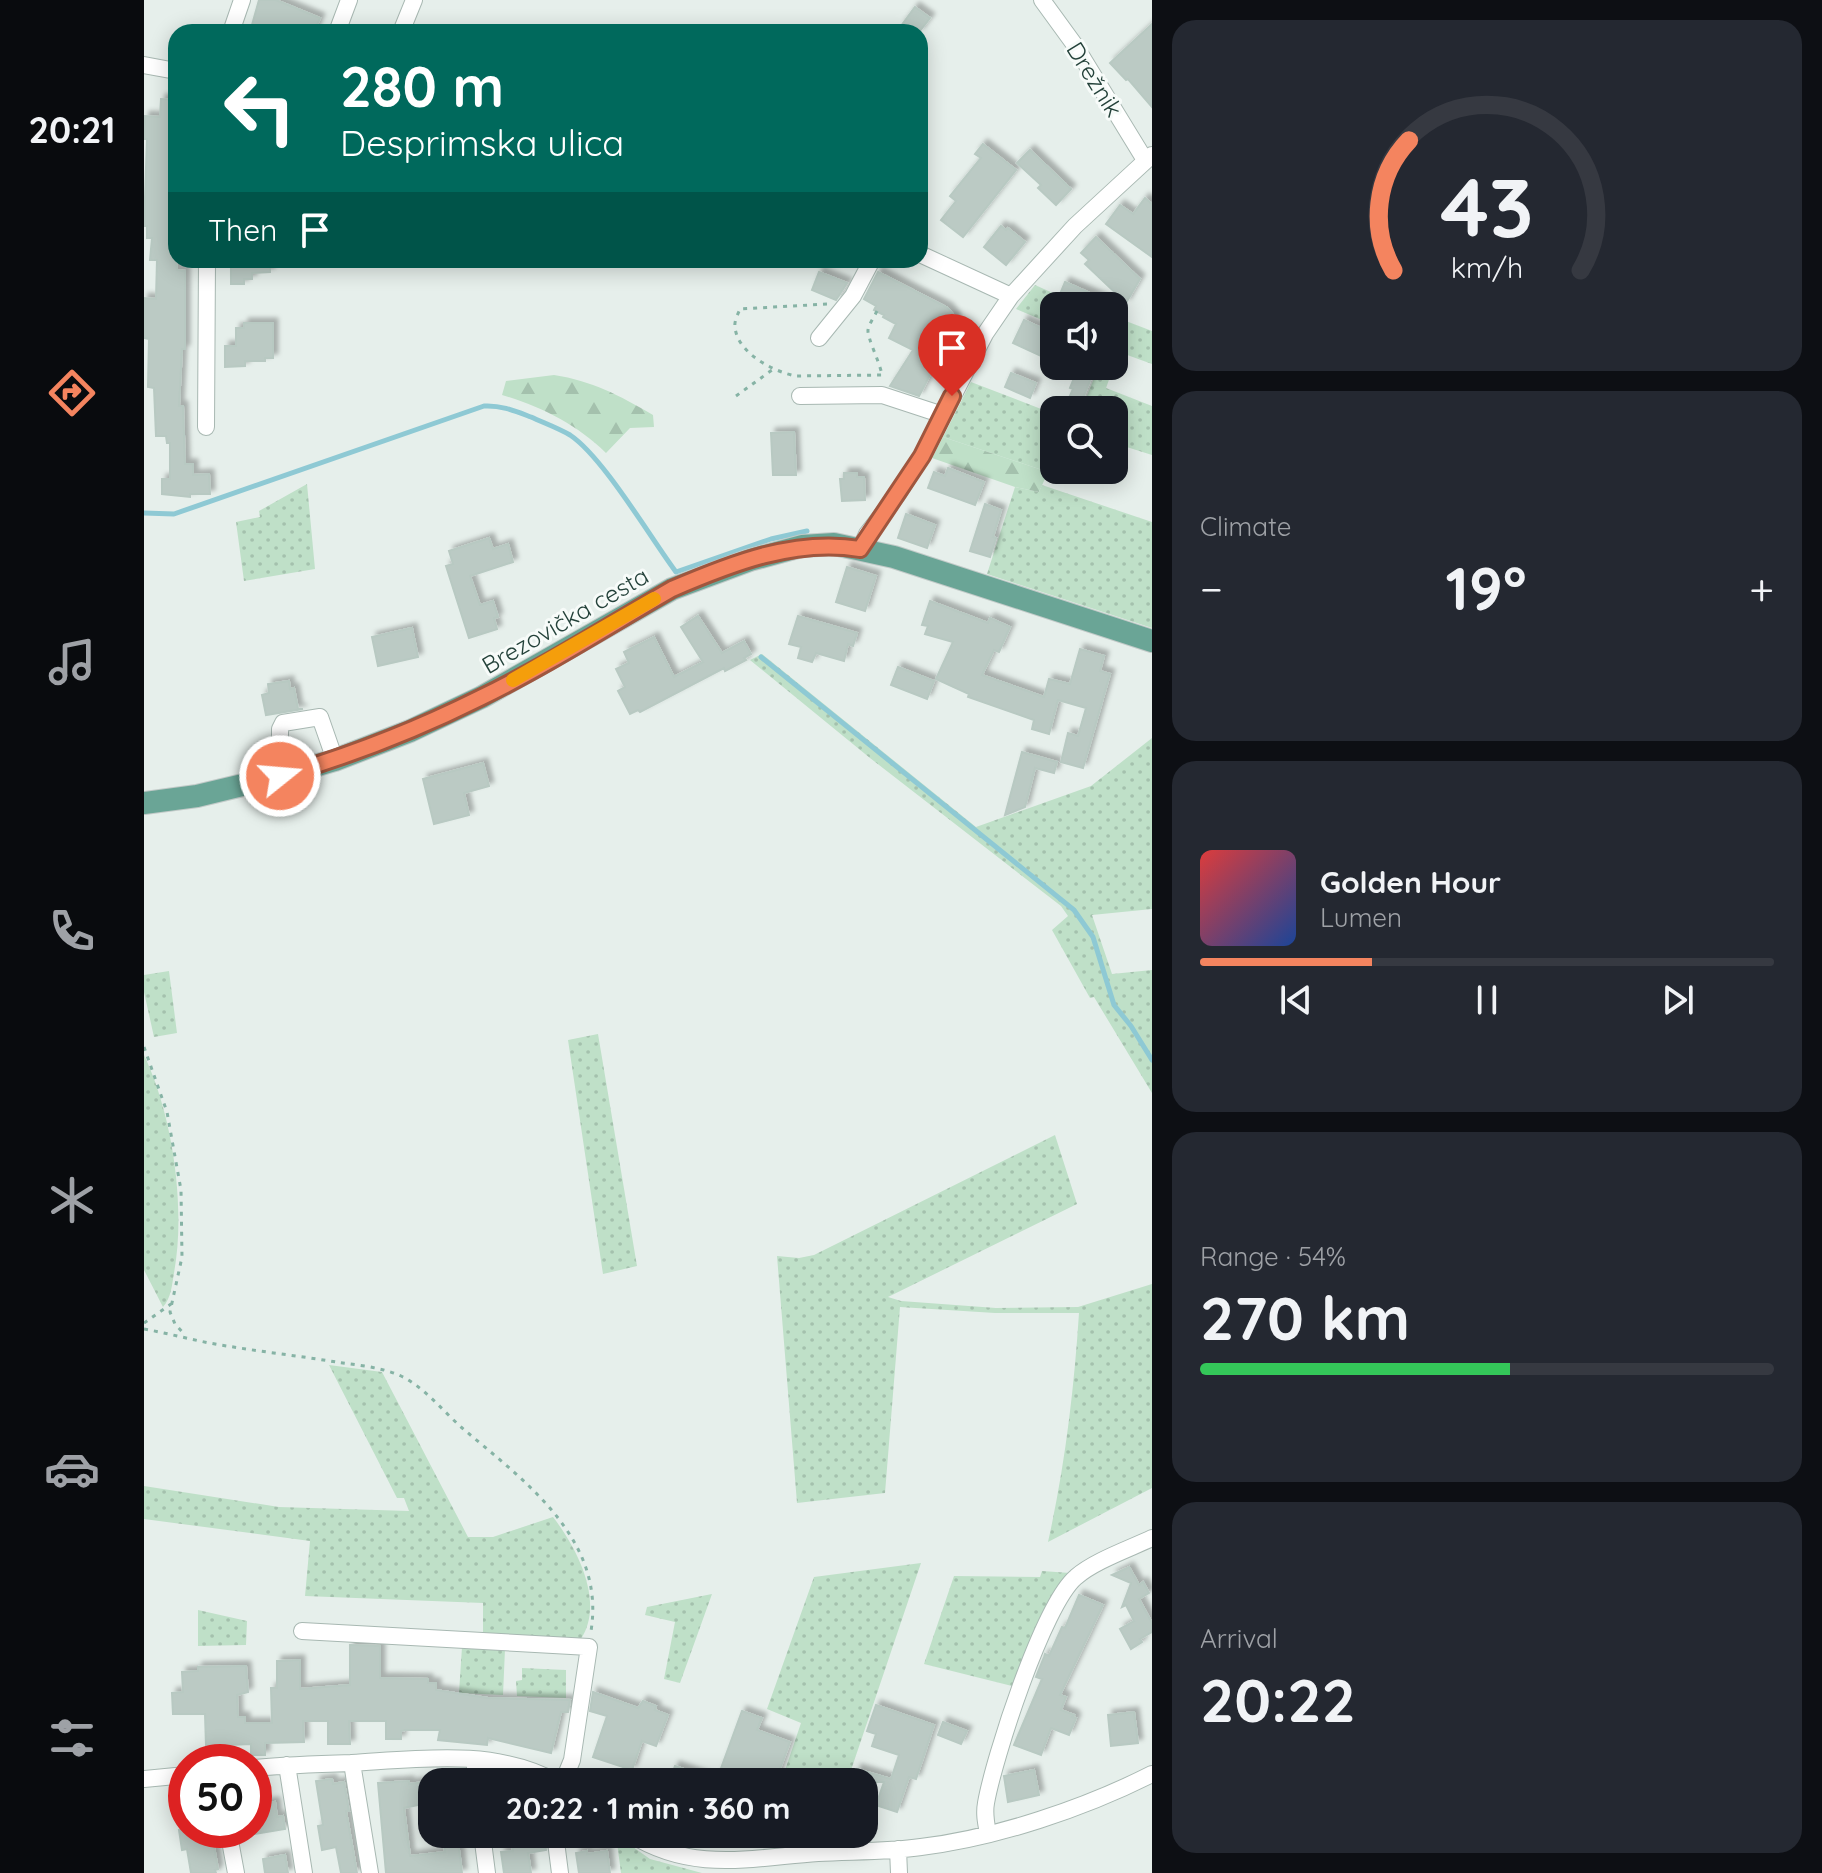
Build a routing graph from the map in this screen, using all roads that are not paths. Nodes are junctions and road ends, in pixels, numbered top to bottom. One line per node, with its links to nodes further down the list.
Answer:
1 (242, 0): 5 (street)
2 (349, 0): 6 (street)
3 (414, 0): 7 (street)
4 (1042, 0): 10 (street, Drežnik)
5 (234, 24)
6 (340, 24)
7 (404, 24)
8 (144, 65): 9 (street)
9 (168, 70)
10 (1149, 158): 14 (street)
11 (928, 258): 14 (street)
12 (207, 268): 18 (street)
13 (868, 268): 15 (street)
14 (1011, 296): 17 (street)
15 (819, 338)
16 (800, 396): 17 (street)
17 (943, 415): 19 (street)
18 (206, 427)
19 (860, 549): 20 (main road, Brezovička cesta); 21 (main road, Brezovička cesta)
20 (1152, 641)
21 (335, 760): 22 (main road, Brezovička cesta); 22 (street)
22 (280, 776): 23 (main road, Brezovička cesta)
23 (144, 803)
24 (1152, 1538): 36 (street)
25 (302, 1631): 32 (street)
26 (474, 1760): 27 (street); 30 (street); 31 (street)
27 (352, 1763): 28 (street); 44 (street)
28 (287, 1765): 29 (street); 43 (street)
29 (272, 1766)
30 (475, 1768)
31 (521, 1768)
32 (569, 1768)
33 (1152, 1774): 36 (street)
34 (168, 1777): 35 (street)
35 (144, 1779)
36 (988, 1833): 41 (street)
37 (231, 1848): 42 (street)
38 (484, 1848): 45 (street)
39 (557, 1848): 46 (street)
40 (656, 1848): 41 (street)
41 (898, 1849): 47 (street)
42 (236, 1873)
43 (304, 1873)
44 (370, 1873)
45 (487, 1873)
46 (560, 1873)
47 (899, 1873)

